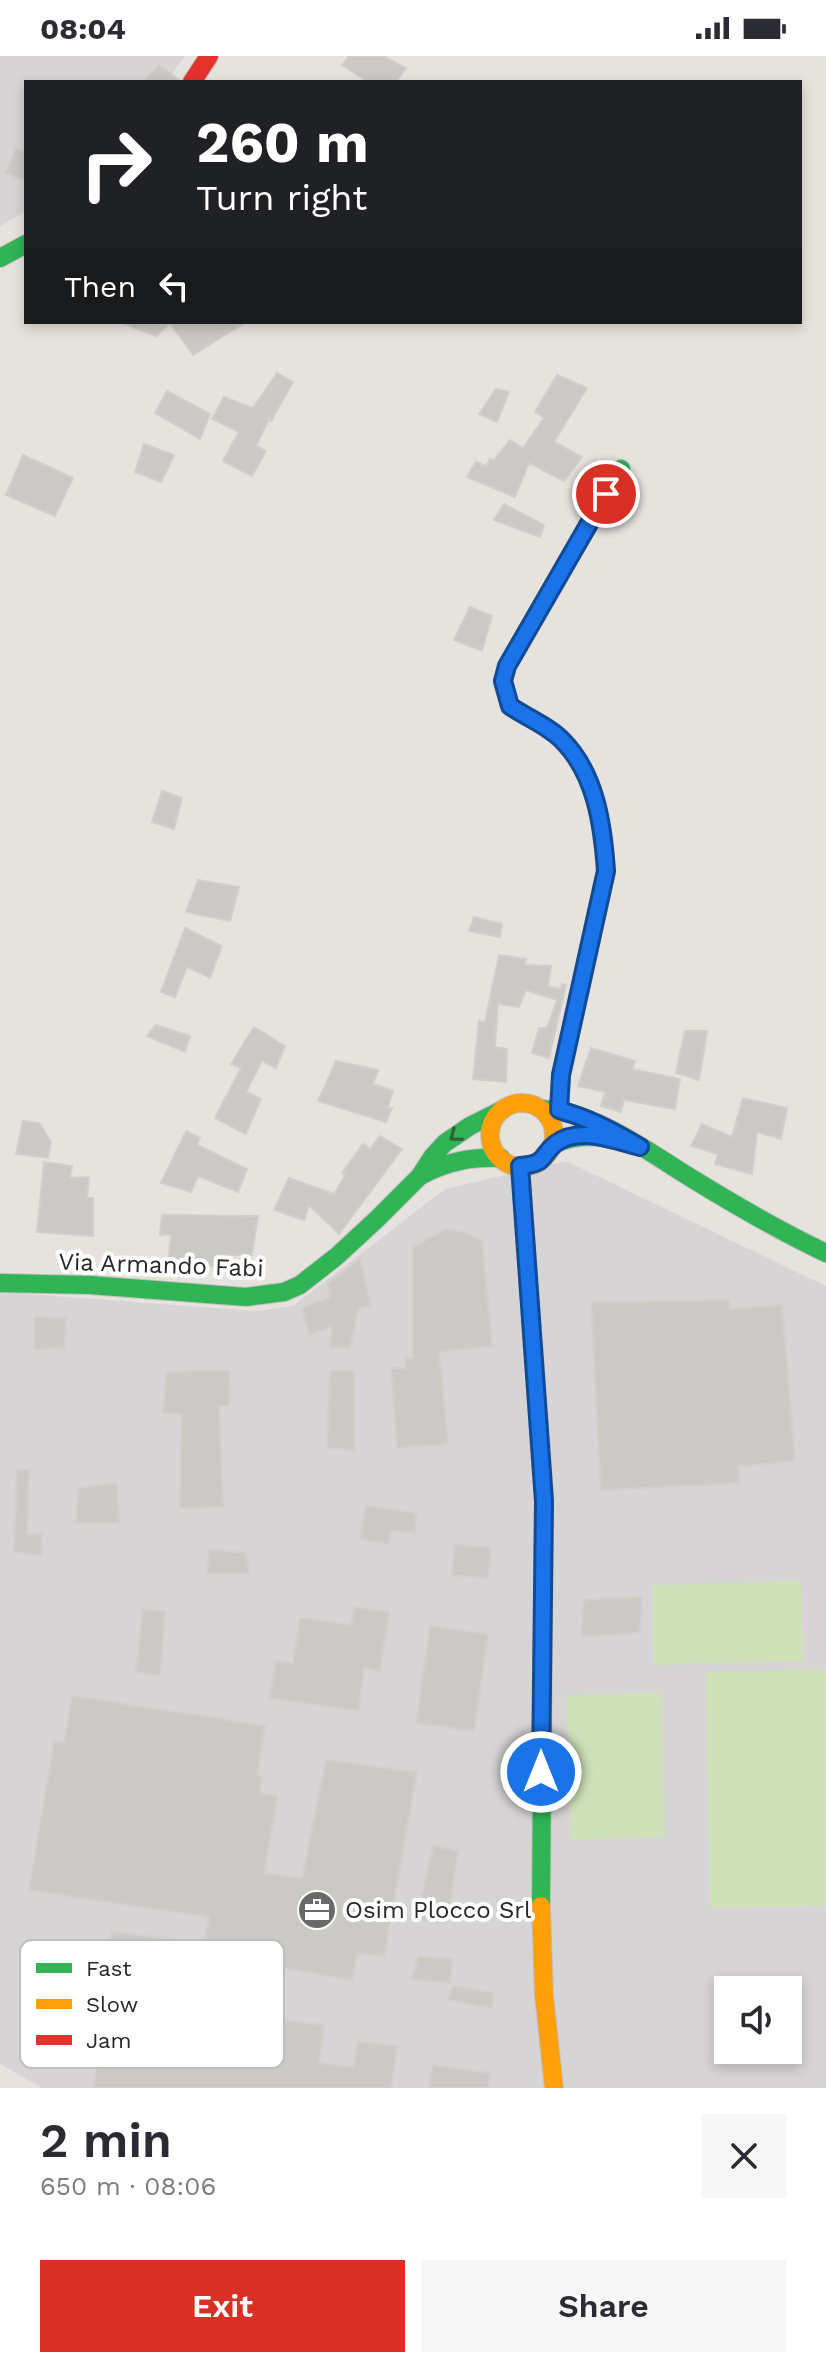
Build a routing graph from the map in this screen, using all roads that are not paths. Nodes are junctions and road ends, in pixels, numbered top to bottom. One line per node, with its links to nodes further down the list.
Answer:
1 (209, 56): 2 (street)
2 (193, 80)
3 (24, 245): 4 (street)
4 (0, 258)
5 (621, 469): 6 (street)
6 (550, 1109): 7 (street); 8 (street); 9 (street)
7 (502, 1110): 10 (street); 12 (street, one-way to 12)
8 (552, 1145): 9 (street); 11 (street)
9 (640, 1147): 13 (street)
10 (501, 1158): 11 (street); 12 (street)
11 (520, 1166): 15 (street)
12 (420, 1176): 14 (street, Via Armando Fabi)
13 (826, 1253)
14 (0, 1283)
15 (554, 2088)

